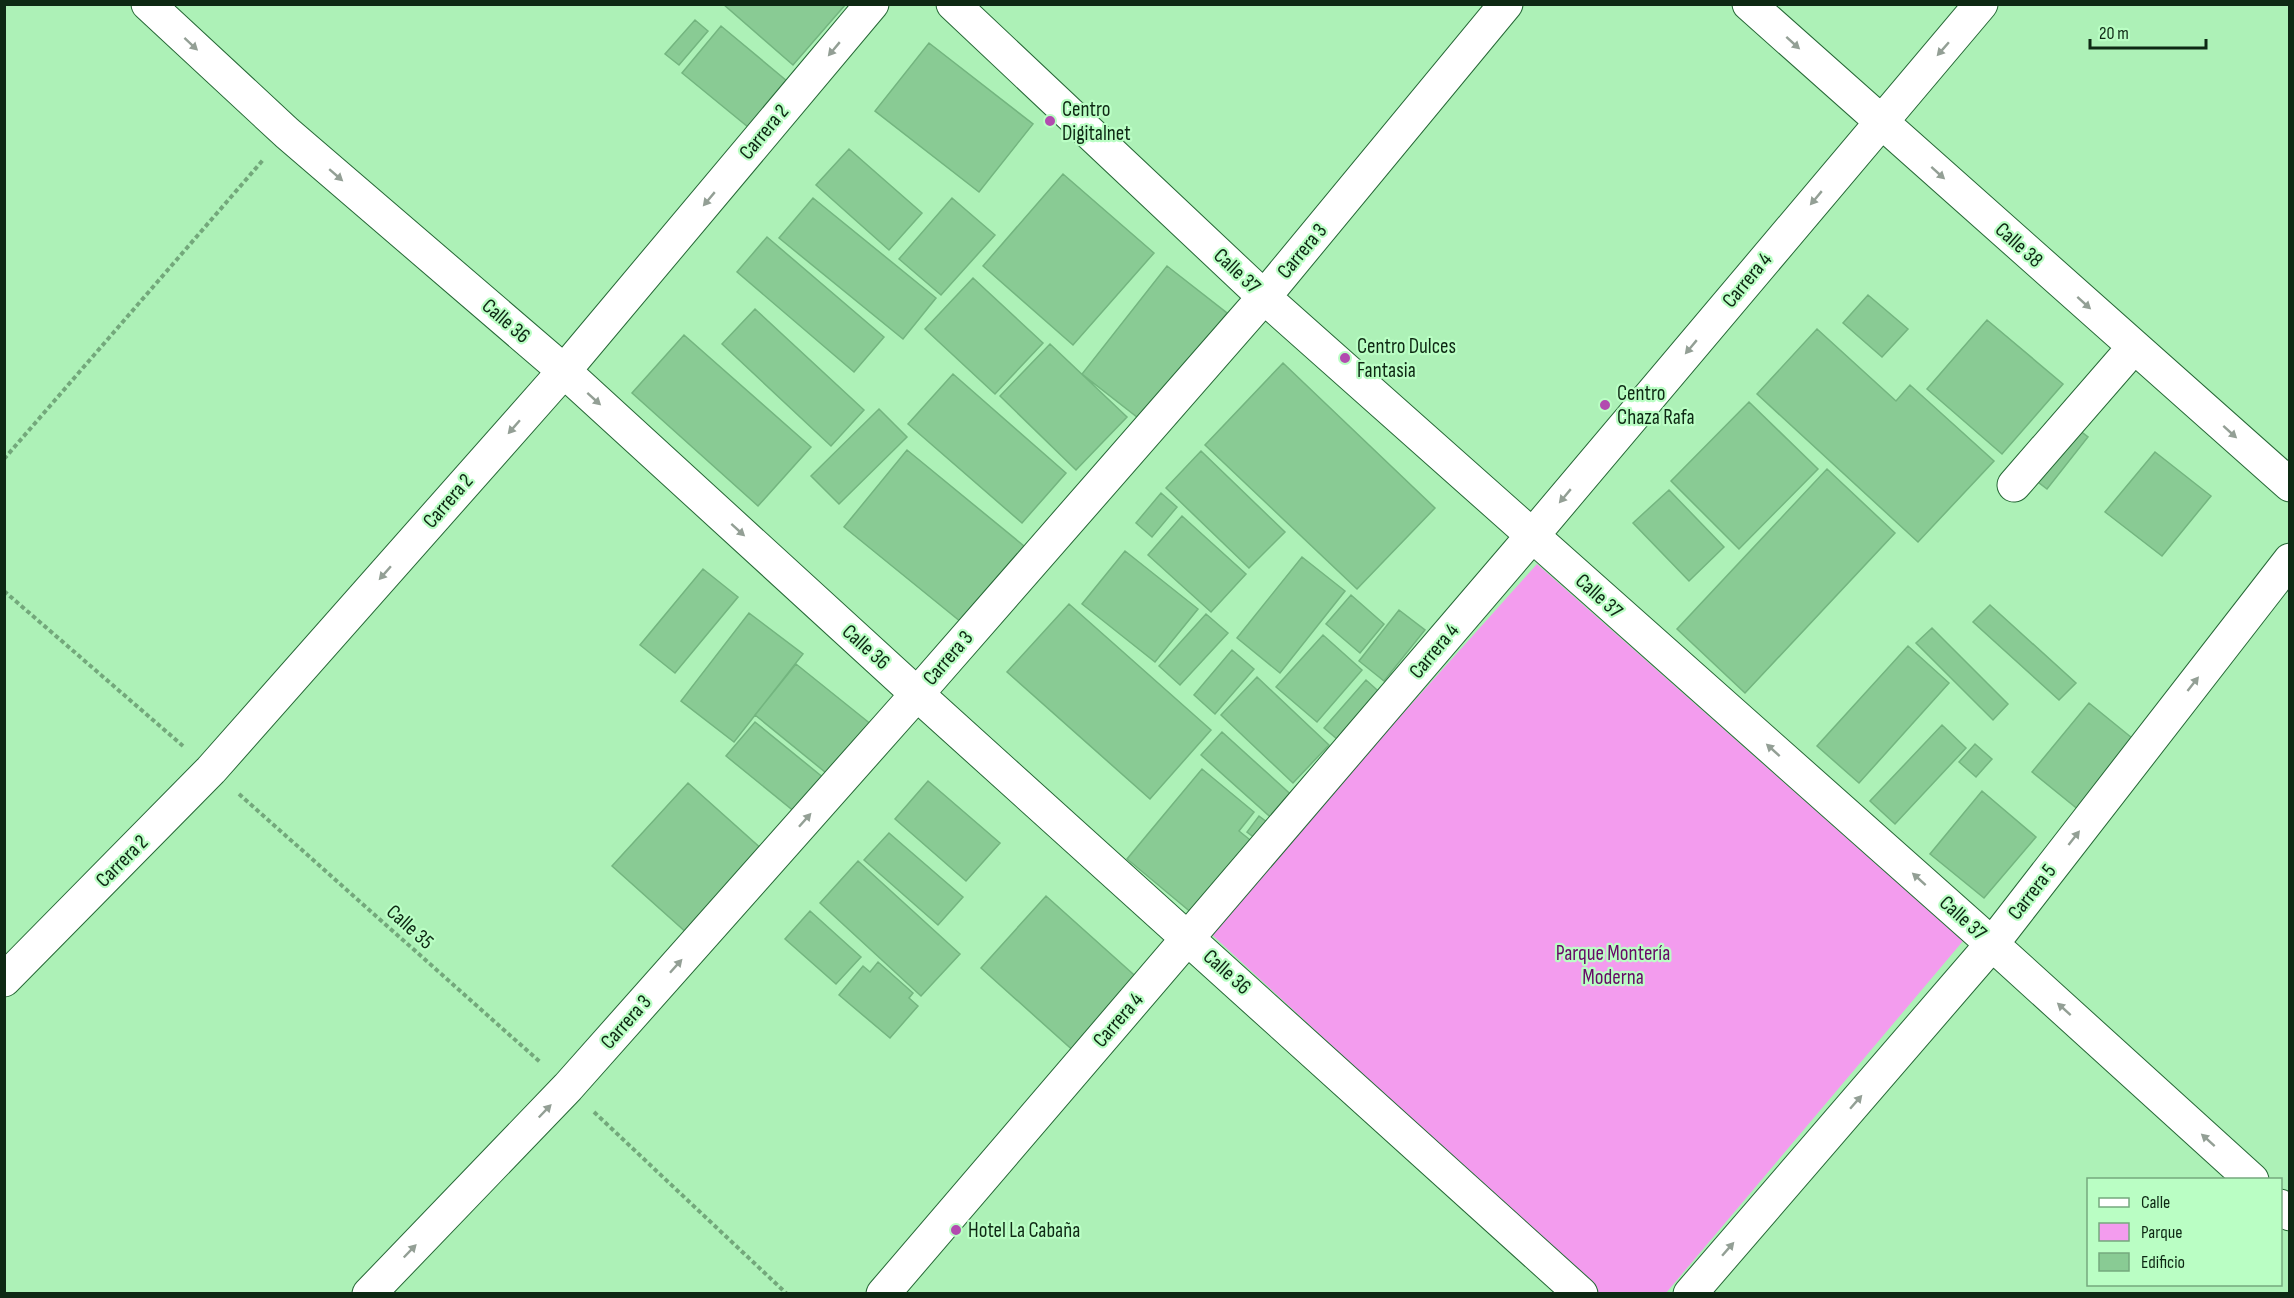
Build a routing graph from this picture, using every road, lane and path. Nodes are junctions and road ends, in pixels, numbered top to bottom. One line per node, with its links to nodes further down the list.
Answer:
1 (148, 4): 8 (street, Calle 36, one-way to 8)
2 (872, 4): 11 (street, Carrera 2, one-way to 11)
3 (953, 4): 9 (street, Calle 37)
4 (1506, 4): 9 (street, Carrera 3)
5 (1749, 4): 7 (street, Calle 38, one-way to 7)
6 (1981, 4): 7 (street, Carrera 4, one-way to 7)
7 (1880, 121): 10 (street, Calle 38, one-way to 10); 15 (street, Carrera 4, one-way to 15)
8 (287, 133): 11 (street, Calle 36, one-way to 11); 12 (path)
9 (1264, 297): 15 (street, Calle 37); 18 (street, Carrera 3)
10 (2134, 347): 13 (street); 14 (street, Calle 38, one-way to 14)
11 (564, 371): 18 (street, Calle 36, one-way to 18); 19 (street, Carrera 2, one-way to 19)
12 (4, 459)
13 (2014, 485)
14 (2289, 485)
15 (1532, 536): 20 (street, Carrera 4); 21 (street, Calle 37, one-way to 15)
16 (2289, 560): 21 (street, Carrera 5, one-way to 16)
17 (4, 591): 19 (path, Calle 35)
18 (917, 694): 20 (street, Calle 36); 23 (street, Carrera 3, one-way to 18)
19 (211, 770): 22 (street, Carrera 2); 23 (path, Calle 35)
20 (1189, 938): 27 (street, Carrera 4); 28 (street, Calle 36)
21 (1992, 944): 24 (street, Calle 37, one-way to 21); 29 (street, Carrera 5, one-way to 21)
22 (4, 980)
23 (568, 1087): 25 (street, Carrera 3, one-way to 23); 26 (path, Calle 35)
24 (2251, 1178)
25 (369, 1293)
26 (787, 1293)
27 (883, 1293)
28 (1581, 1293)
29 (1690, 1293)

